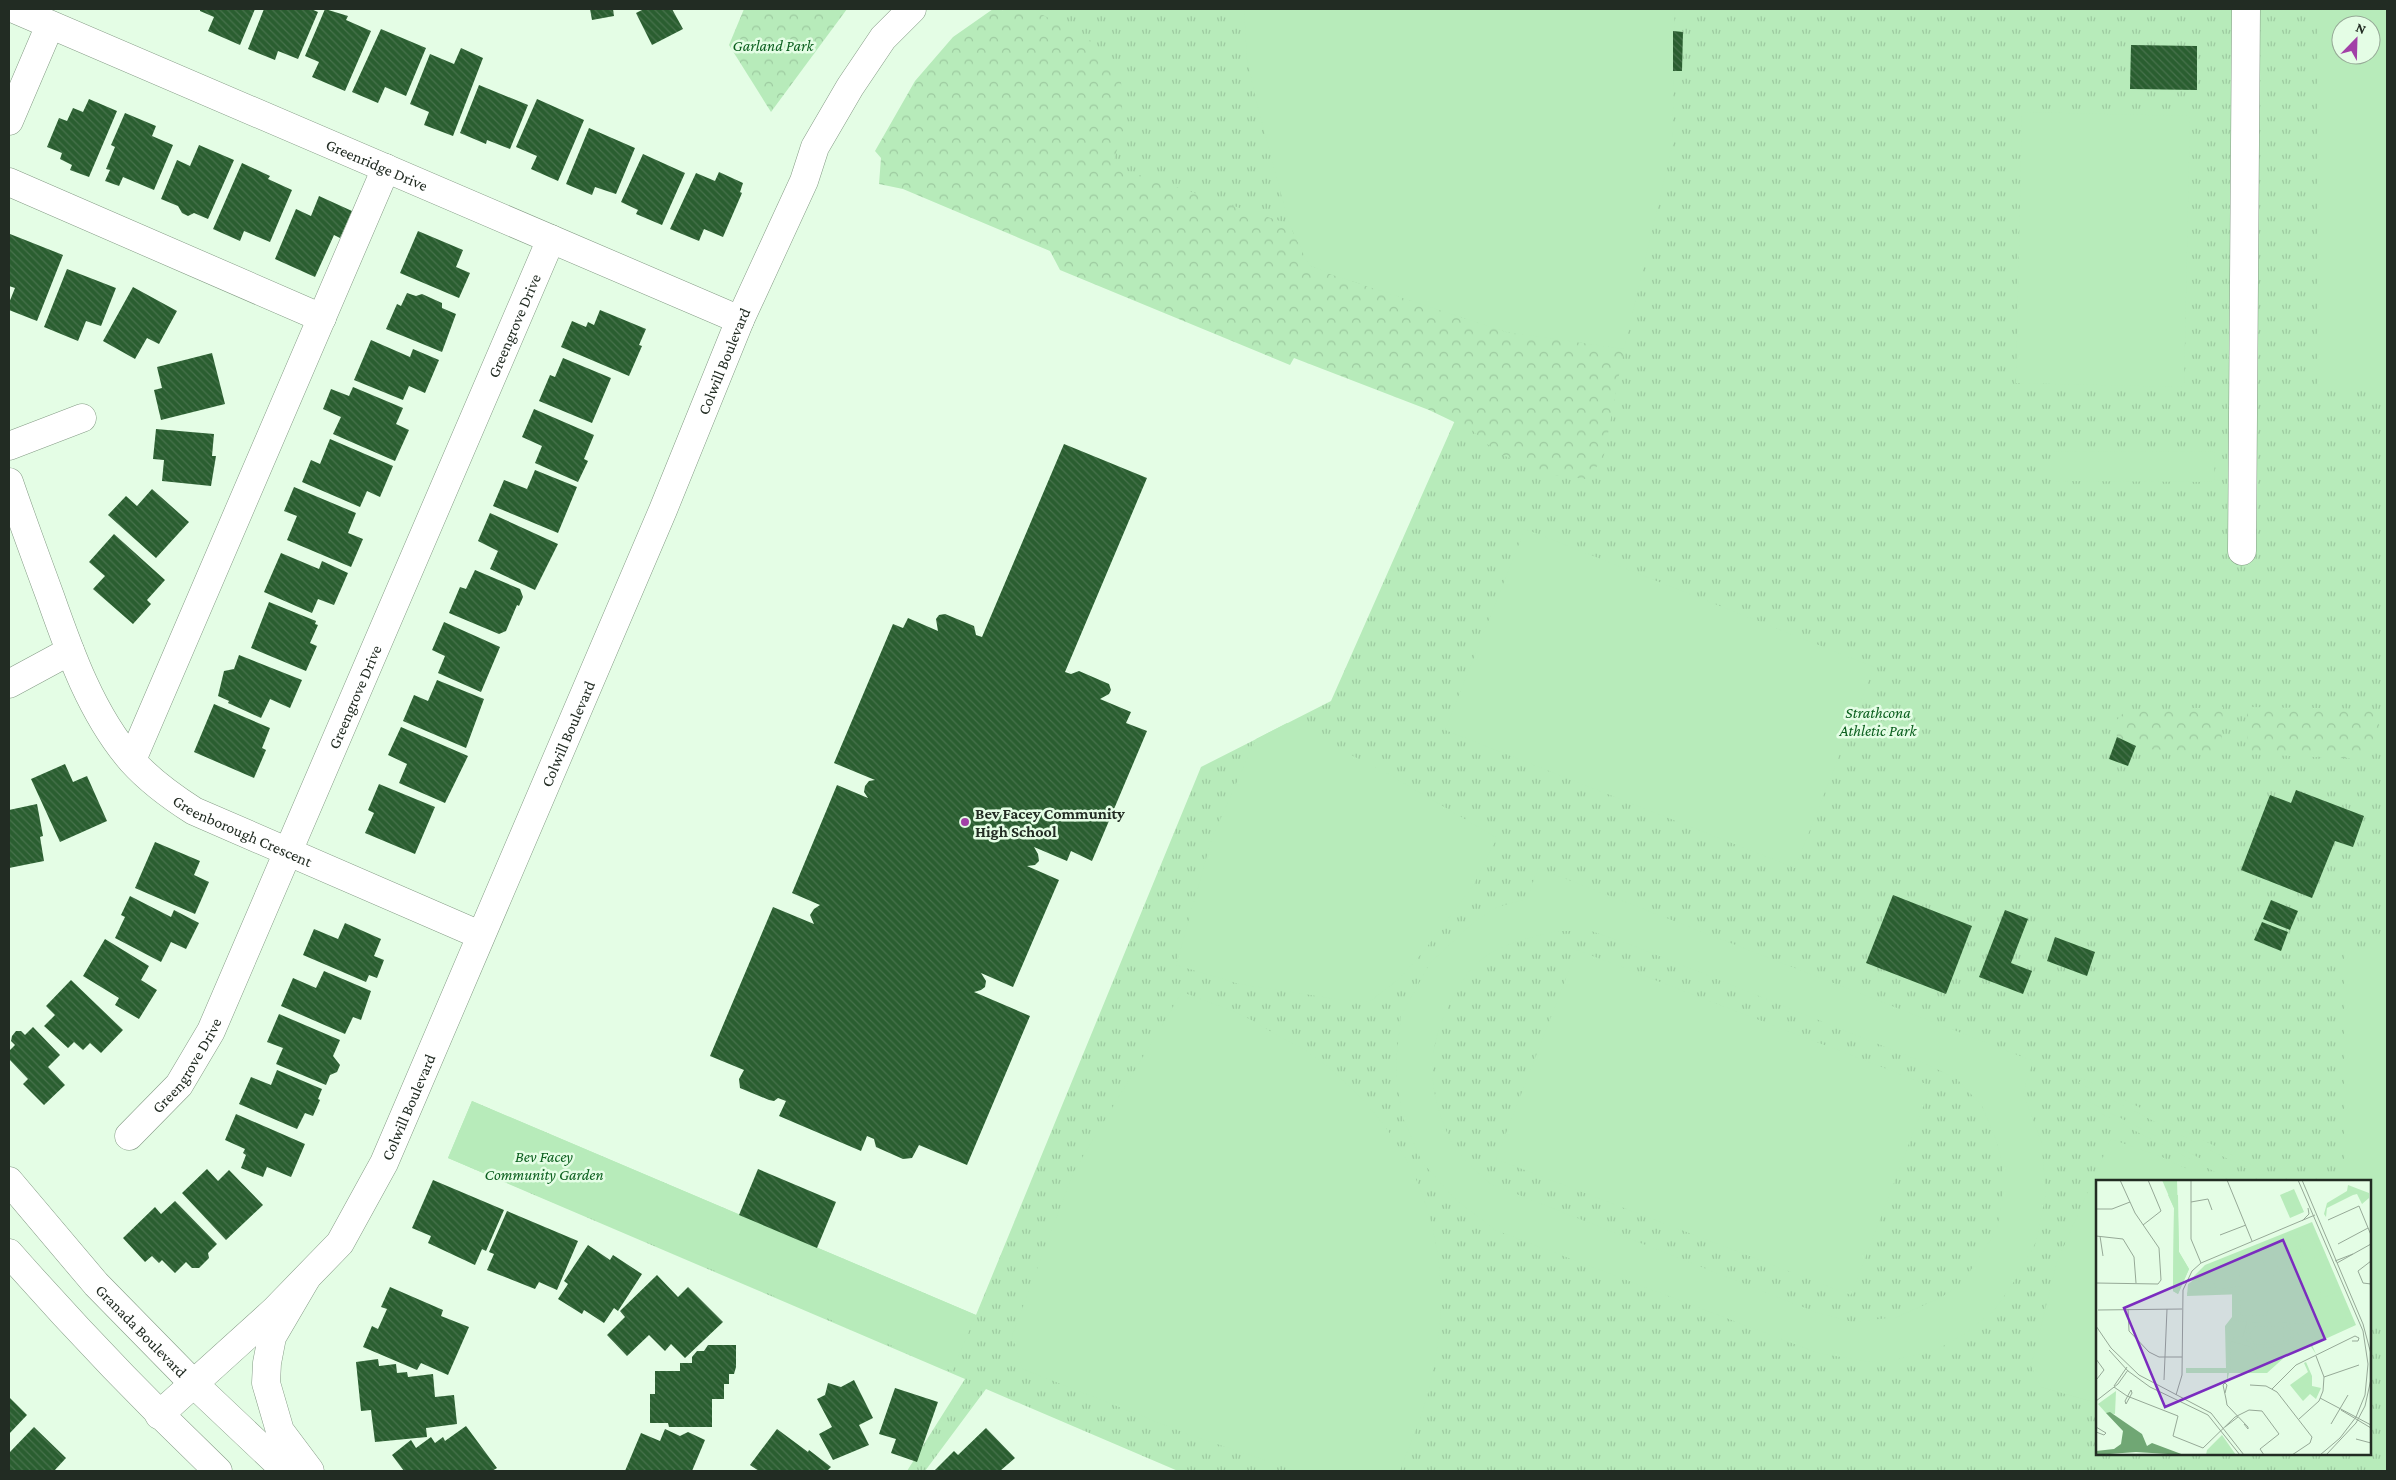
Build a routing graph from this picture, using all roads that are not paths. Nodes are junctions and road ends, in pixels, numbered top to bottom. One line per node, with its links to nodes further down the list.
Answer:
1 (14, 9): 4 (street, Greenridge Drive)
2 (912, 9): 10 (street, Colwill Boulevard)
3 (2246, 9): 14 (street)
4 (50, 25): 5 (street); 6 (street, Greenridge Drive)
5 (9, 121)
6 (386, 168): 8 (street, Greenridge Drive); 9 (street)
7 (9, 182): 9 (street)
8 (551, 239): 10 (street, Greenridge Drive); 18 (street, Greengrove Drive)
9 (322, 318): 17 (street)
10 (740, 320): 19 (street, Colwill Boulevard)
11 (82, 418): 12 (street)
12 (9, 446)
13 (9, 482): 15 (street, Greenborough Crescent)
14 (2242, 552)
15 (70, 651): 16 (street); 17 (street, Greenborough Crescent)
16 (9, 684)
17 (132, 760): 18 (street, Greenborough Crescent)
18 (289, 851): 19 (street, Greenborough Crescent); 20 (street, Greengrove Drive)
19 (480, 935): 23 (street, Colwill Boulevard)
20 (129, 1136)
21 (9, 1181): 24 (street, Granada Boulevard)
22 (9, 1253): 25 (street)
23 (306, 1279): 24 (street, Colwill Boulevard); 28 (street)
24 (194, 1384): 25 (street, Colwill Boulevard); 27 (street, Granada Boulevard)
25 (159, 1415): 26 (street)
26 (218, 1471)
27 (286, 1471)
28 (310, 1471)

